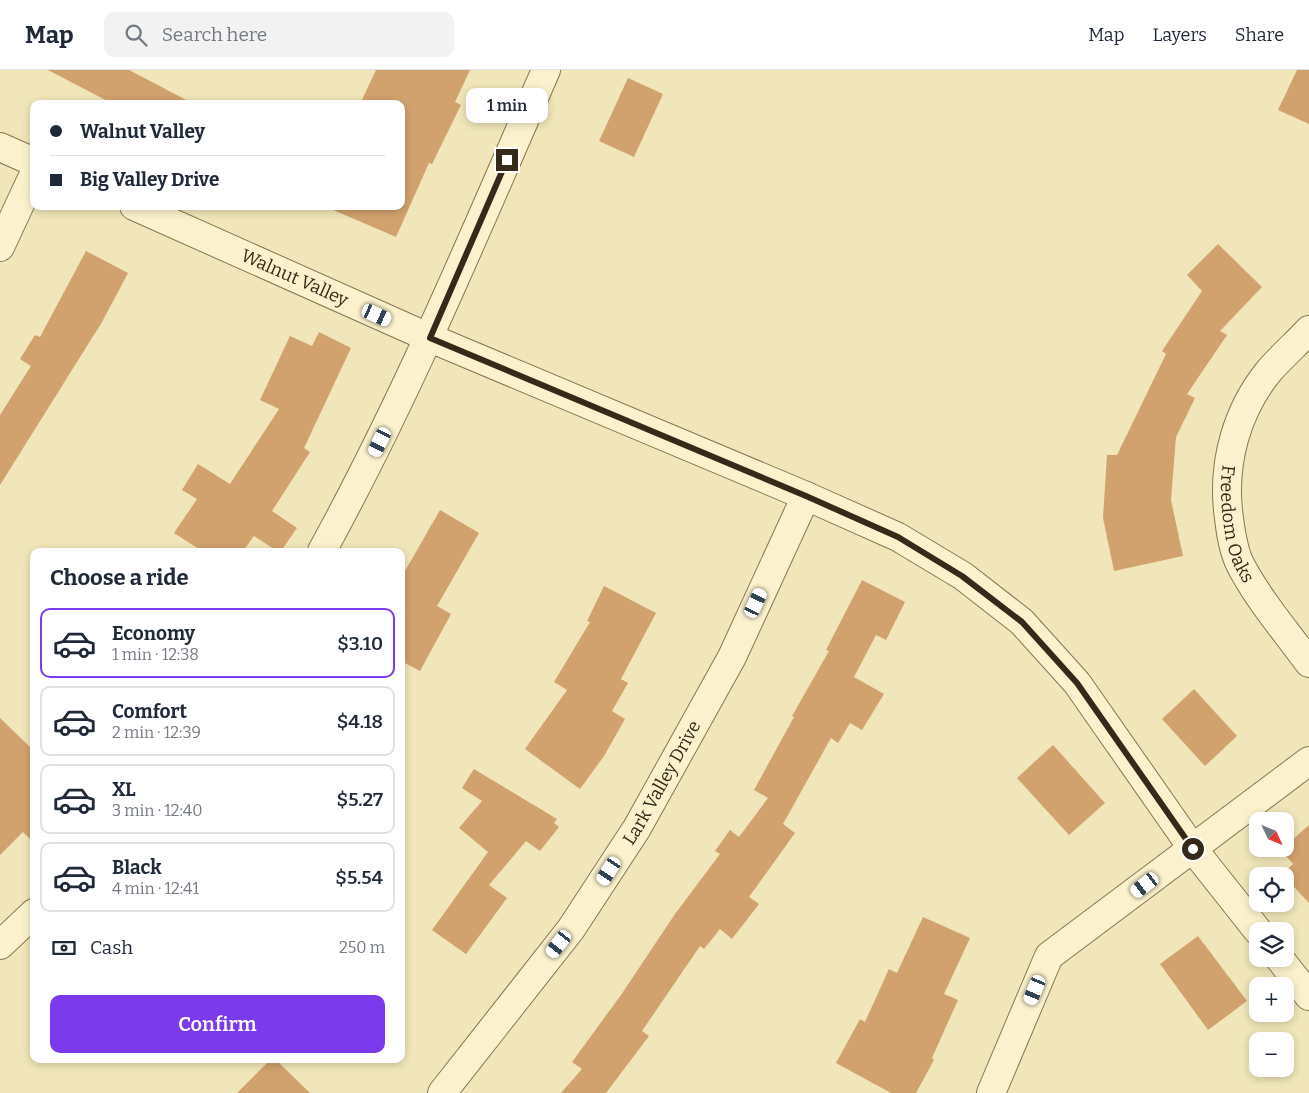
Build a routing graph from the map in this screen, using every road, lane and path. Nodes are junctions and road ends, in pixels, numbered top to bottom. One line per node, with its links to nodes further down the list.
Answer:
1 (546, 70): 8 (street)
2 (0, 147): 3 (street)
3 (30, 160)
4 (30, 183): 6 (street)
5 (143, 210): 8 (street, Walnut Valley)
6 (0, 247)
7 (1309, 330): 11 (street, Freedom Oaks)
8 (430, 338): 9 (street, Walnut Valley); 10 (street)
9 (806, 496): 13 (street, Walnut Valley); 19 (street, Lark Valley Drive)
10 (324, 548)
11 (1309, 662)
12 (1309, 761): 13 (street)
13 (1193, 849): 15 (street, Walnut Valley); 20 (street)
14 (30, 917): 16 (street)
15 (1251, 922)
16 (0, 945)
17 (1286, 967): 18 (street)
18 (1309, 996)
19 (442, 1093)
20 (991, 1093)

